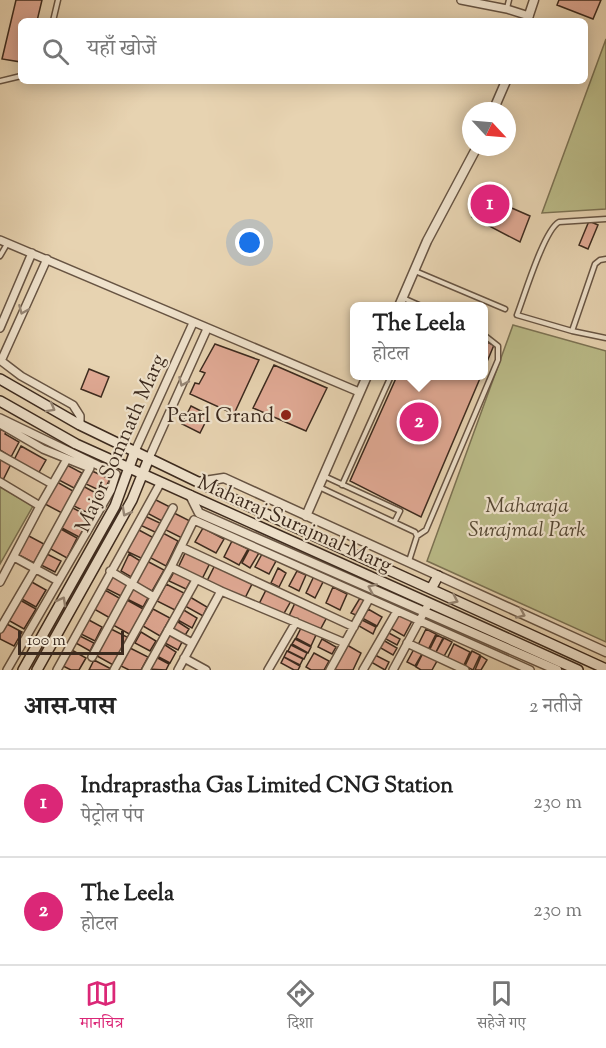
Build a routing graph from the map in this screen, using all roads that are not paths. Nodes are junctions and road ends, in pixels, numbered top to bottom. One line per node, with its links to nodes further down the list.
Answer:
1 (58, 0): 6 (lane)
2 (461, 0): 5 (street)
3 (509, 0): 5 (lane)
4 (534, 0): 8 (street)
5 (507, 9): 7 (street)
6 (54, 18)
7 (526, 18)
8 (528, 18)
9 (18, 77): 10 (lane)
10 (0, 81)
11 (505, 84): 12 (street)
12 (497, 102)
13 (472, 156): 20 (street)
14 (606, 219): 26 (lane)
15 (4, 242): 16 (street); 17 (lane)
16 (32, 253): 18 (street); 24 (street)
17 (0, 256)
18 (46, 259): 23 (street); 29 (street, one-way to 29)
19 (606, 259): 26 (lane)
20 (414, 271): 21 (street); 22 (lane)
21 (401, 302)
22 (505, 309)
23 (193, 323): 25 (street); 38 (street, Major Somnath Marg)
24 (0, 328)
25 (207, 329): 33 (street); 40 (street, Major Somnath Marg, one-way to 40)
26 (572, 331): 27 (lane)
27 (606, 338)
28 (488, 339): 56 (lane)
29 (1, 360): 37 (street)
30 (0, 379): 37 (main road, Maharaj Surajmal Marg, one-way to 37)
31 (365, 380): 33 (street)
32 (389, 380): 49 (lane)
33 (359, 392): 44 (street)
34 (0, 401): 42 (main road, Maharaj Surajmal Marg)
35 (0, 418): 66 (street)
36 (0, 424): 41 (street)
37 (80, 425): 38 (main road, Maharaj Surajmal Marg)
38 (135, 451): 40 (main road, Maharaj Surajmal Marg); 42 (main road, Major Somnath Marg)
39 (0, 455): 48 (street)
40 (149, 458): 43 (main road, Major Somnath Marg); 47 (main road, Maharaj Surajmal Marg)
41 (67, 459): 48 (street); 62 (street)
42 (129, 467): 43 (main road, Maharaj Surajmal Marg); 89 (main road, Major Somnath Marg, one-way to 42)
43 (142, 474): 46 (main road, Maharaj Surajmal Marg); 55 (main road, Major Somnath Marg, one-way to 55)
44 (323, 476): 49 (lane); 50 (street)
45 (0, 482): 51 (street)
46 (160, 482): 57 (street); 73 (main road, Maharaj Surajmal Marg, one-way to 46)
47 (198, 482): 53 (street, Maharaj Surajmal Marg); 69 (main road, Maharaj Surajmal Marg)
48 (52, 484): 51 (street)
49 (342, 485): 54 (lane)
50 (318, 487): 53 (street); 54 (lane)
51 (40, 506): 59 (street)
52 (173, 508): 68 (street)
53 (306, 516): 60 (street, Maharaj Surajmal Marg)
54 (394, 521): 56 (lane)
55 (115, 530): 57 (street); 90 (main road, Major Somnath Marg)
56 (417, 536): 60 (lane)
57 (130, 537): 63 (street)
58 (181, 547): 61 (street); 72 (street); 77 (street)
59 (14, 557): 62 (street); 67 (street)
60 (409, 563): 64 (street, Maharaj Surajmal Marg)
61 (171, 567): 65 (street); 71 (street)
62 (35, 569): 66 (street); 78 (street)
63 (110, 571): 68 (street); 91 (street)
64 (438, 576): 69 (main road); 83 (street, Maharaj Surajmal Marg, one-way to 83)
65 (196, 580): 70 (street); 79 (street)
66 (58, 581): 88 (street)
67 (0, 582)
68 (131, 584): 71 (street); 84 (street)
69 (431, 589): 87 (main road, Maharaj Surajmal Marg, one-way to 87)
70 (220, 591): 76 (street); 82 (street)
71 (154, 597): 92 (street)
72 (369, 599): 74 (street); 77 (street)
73 (427, 607): 75 (street); 101 (street); 102 (main road, Maharaj Surajmal Marg)
74 (396, 611): 75 (street); 98 (street)
75 (420, 621): 81 (street); 100 (street)
76 (296, 622): 80 (street); 96 (street)
77 (354, 627): 80 (street)
78 (0, 629)
79 (168, 630): 82 (street); 93 (street)
80 (345, 643): 97 (street)
81 (407, 643): 86 (street); 99 (street)
82 (192, 644): 85 (street)
83 (606, 652)
84 (92, 657)
85 (184, 658): 94 (street); 95 (street)
86 (396, 669)
87 (606, 669)
88 (7, 670)
89 (23, 670)
90 (37, 670)
91 (57, 670)
92 (114, 670)
93 (146, 670)
94 (178, 670)
95 (206, 670)
96 (268, 670)
97 (330, 670)
98 (363, 670)
99 (465, 670)
100 (530, 670)
101 (557, 670)
102 (578, 670)

